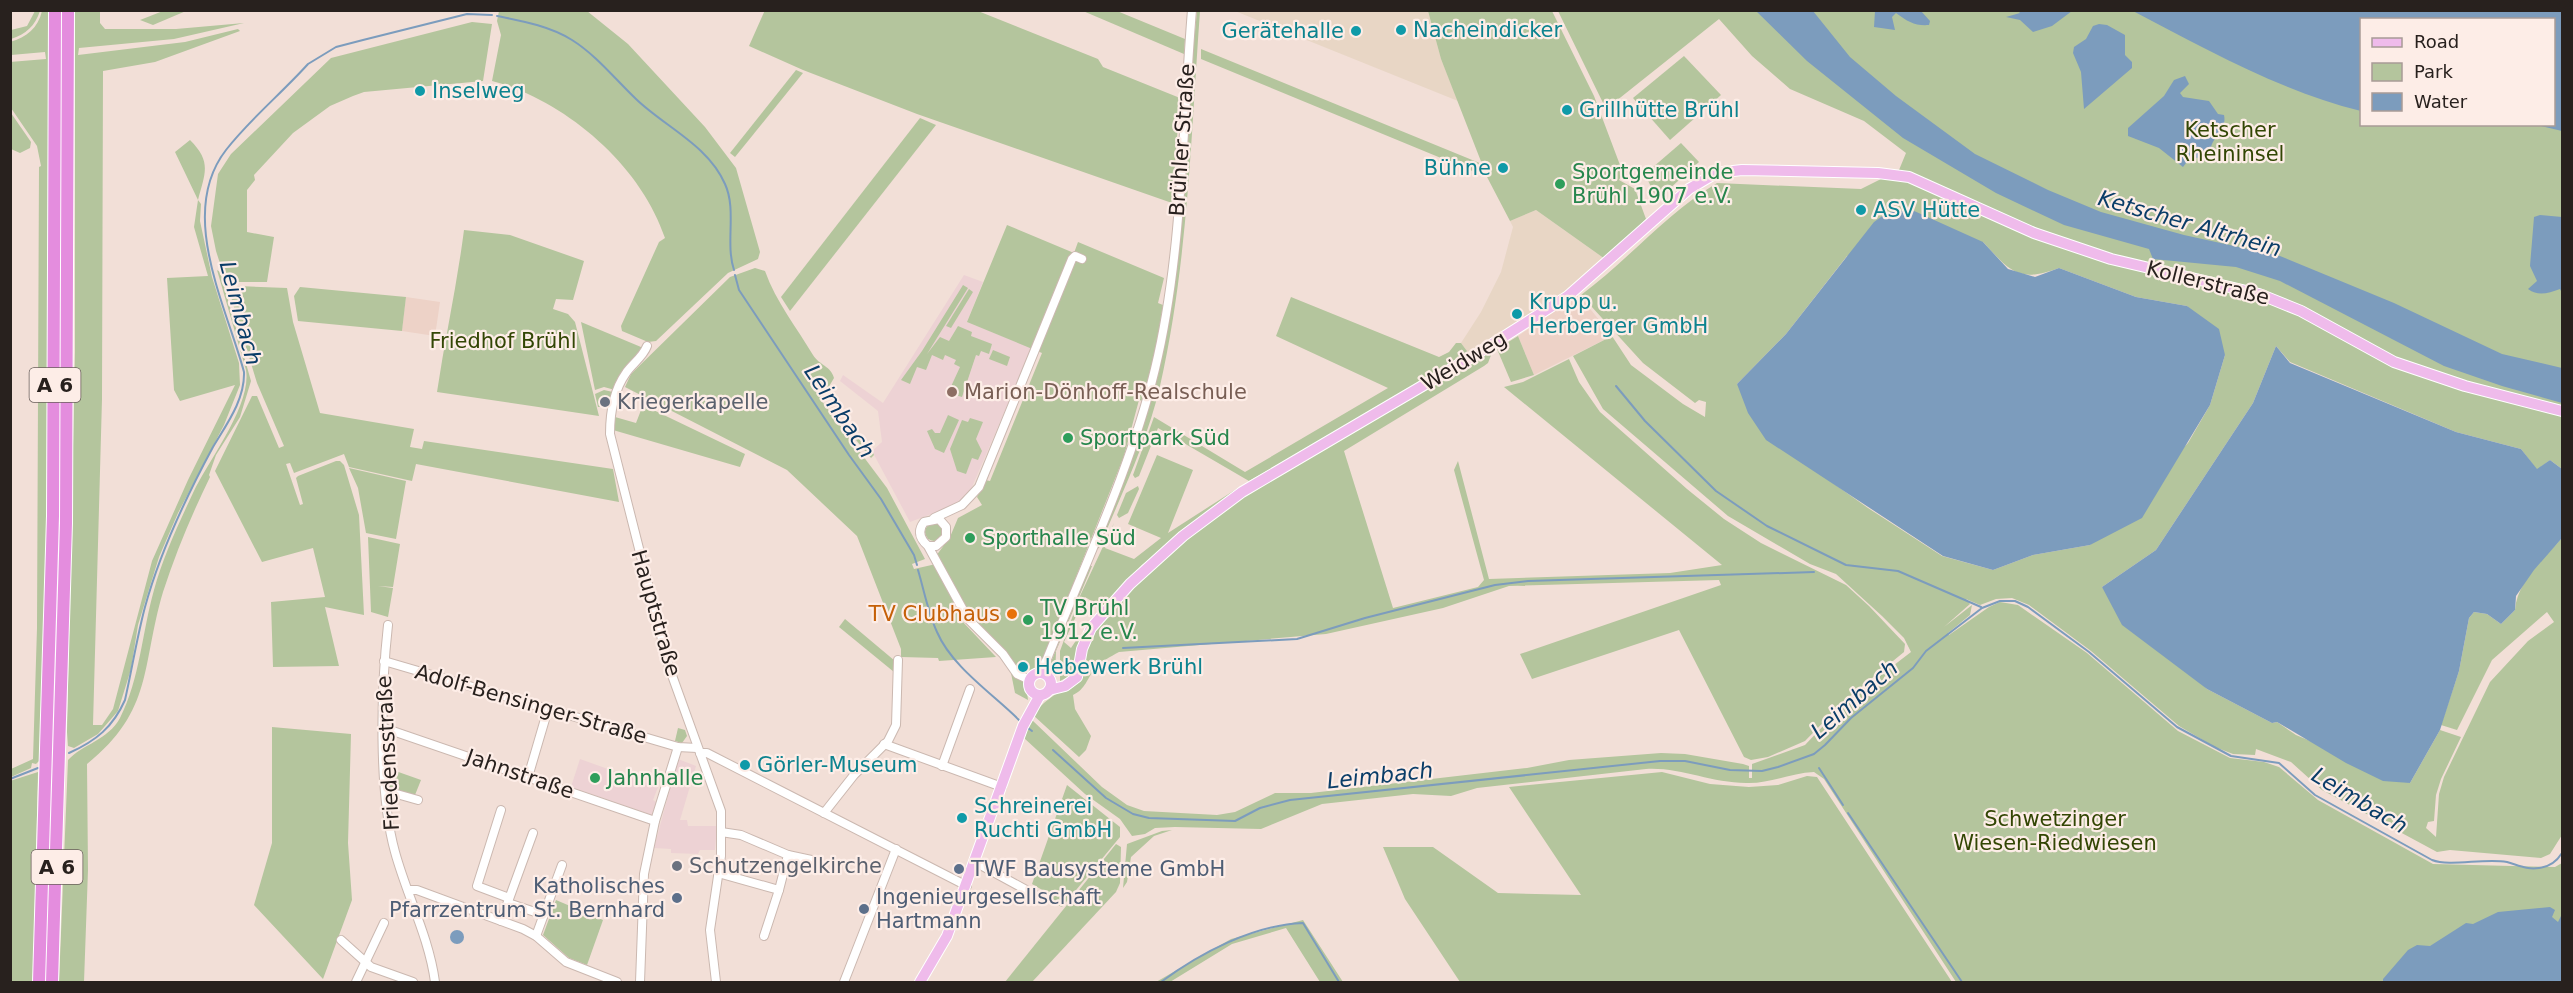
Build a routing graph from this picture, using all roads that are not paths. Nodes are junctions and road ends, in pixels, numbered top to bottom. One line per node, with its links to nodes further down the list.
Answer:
1 (55, 10): 48 (highway, A 6)
2 (68, 10): 49 (highway, A 6)
3 (1192, 10): 13 (street, Brühler Straße)
4 (1920, 180): 7 (main road, Kollerstraße); 13 (main road, Weidweg)
5 (1078, 256): 8 (street)
6 (647, 346): 19 (street, Hauptstraße)
7 (2562, 411)
8 (934, 518): 9 (street); 9 (street)
9 (928, 546): 13 (street)
10 (388, 625): 12 (street, Friedensstraße)
11 (898, 660): 17 (street)
12 (384, 661): 15 (street, Adolf-Bensinger-Straße); 16 (street, Friedensstraße)
13 (1041, 684): 22 (main road)
14 (970, 689): 20 (street)
15 (548, 709): 18 (street, Adolf-Bensinger-Straße); 21 (street)
16 (384, 728): 21 (street, Jahnstraße); 23 (street, Friedensstraße)
17 (884, 744): 20 (street); 26 (street)
18 (678, 747): 19 (street, Adolf-Bensinger-Straße); 27 (street)
19 (698, 751): 26 (street, Adolf-Bensinger-Straße); 28 (street, Hauptstraße)
20 (942, 766): 22 (street)
21 (528, 777): 27 (street, Jahnstraße)
22 (1002, 788): 33 (main road)
23 (386, 791): 24 (street); 37 (street, Friedensstraße)
24 (418, 800)
25 (501, 810): 40 (street)
26 (824, 813): 30 (street, Adolf-Bensinger-Straße)
27 (655, 821): 54 (street)
28 (722, 832): 31 (street); 35 (street, Hauptstraße)
29 (533, 833): 40 (street)
30 (896, 849): 36 (street, Adolf-Bensinger-Straße); 56 (street)
31 (788, 855): 32 (street); 38 (street)
32 (816, 861)
33 (975, 862): 36 (main road); 39 (street)
34 (562, 865): 41 (street)
35 (718, 873): 38 (street); 55 (street, Hauptstraße)
36 (967, 886): 57 (main road)
37 (408, 890): 42 (street); 52 (street, Friedensstraße)
38 (779, 890): 45 (street)
39 (1039, 897)
40 (508, 900): 41 (street); 42 (street)
41 (544, 915): 44 (street)
42 (501, 921): 44 (street)
43 (384, 923): 47 (street)
44 (536, 936): 53 (street)
45 (764, 936)
46 (341, 940): 47 (street)
47 (365, 962): 50 (street); 51 (street)
48 (39, 982)
49 (52, 982)
50 (356, 982)
51 (413, 982)
52 (435, 982)
53 (617, 982)
54 (640, 982)
55 (716, 982)
56 (844, 982)
57 (920, 982)

